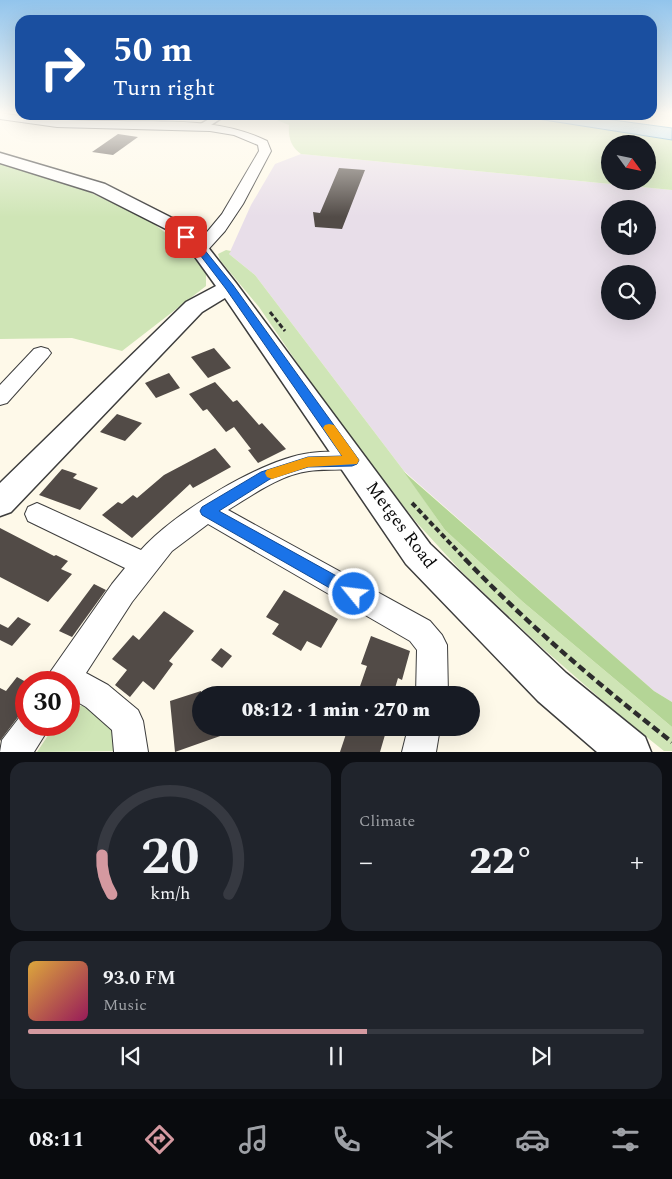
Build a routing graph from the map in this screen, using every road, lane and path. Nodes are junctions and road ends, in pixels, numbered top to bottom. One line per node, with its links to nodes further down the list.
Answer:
1 (263, 147): 3 (street)
2 (0, 158): 3 (street, Metges Road)
3 (200, 250): 4 (street, Metges Road)
4 (229, 287): 9 (street, Metges Road); 11 (street)
5 (264, 304): 6 (path)
6 (290, 339)
7 (41, 353): 8 (street)
8 (0, 398)
9 (352, 460): 12 (street); 24 (street, Metges Road)
10 (408, 499): 20 (path)
11 (0, 503)
12 (207, 511): 14 (street); 16 (street)
13 (37, 514): 14 (street)
14 (146, 565): 15 (street)
15 (69, 671)
16 (432, 686)
17 (80, 688): 22 (street)
18 (25, 736): 21 (street)
19 (422, 736): 23 (street)
20 (672, 742)
21 (14, 752)
22 (131, 752)
23 (419, 752)
24 (630, 752)

